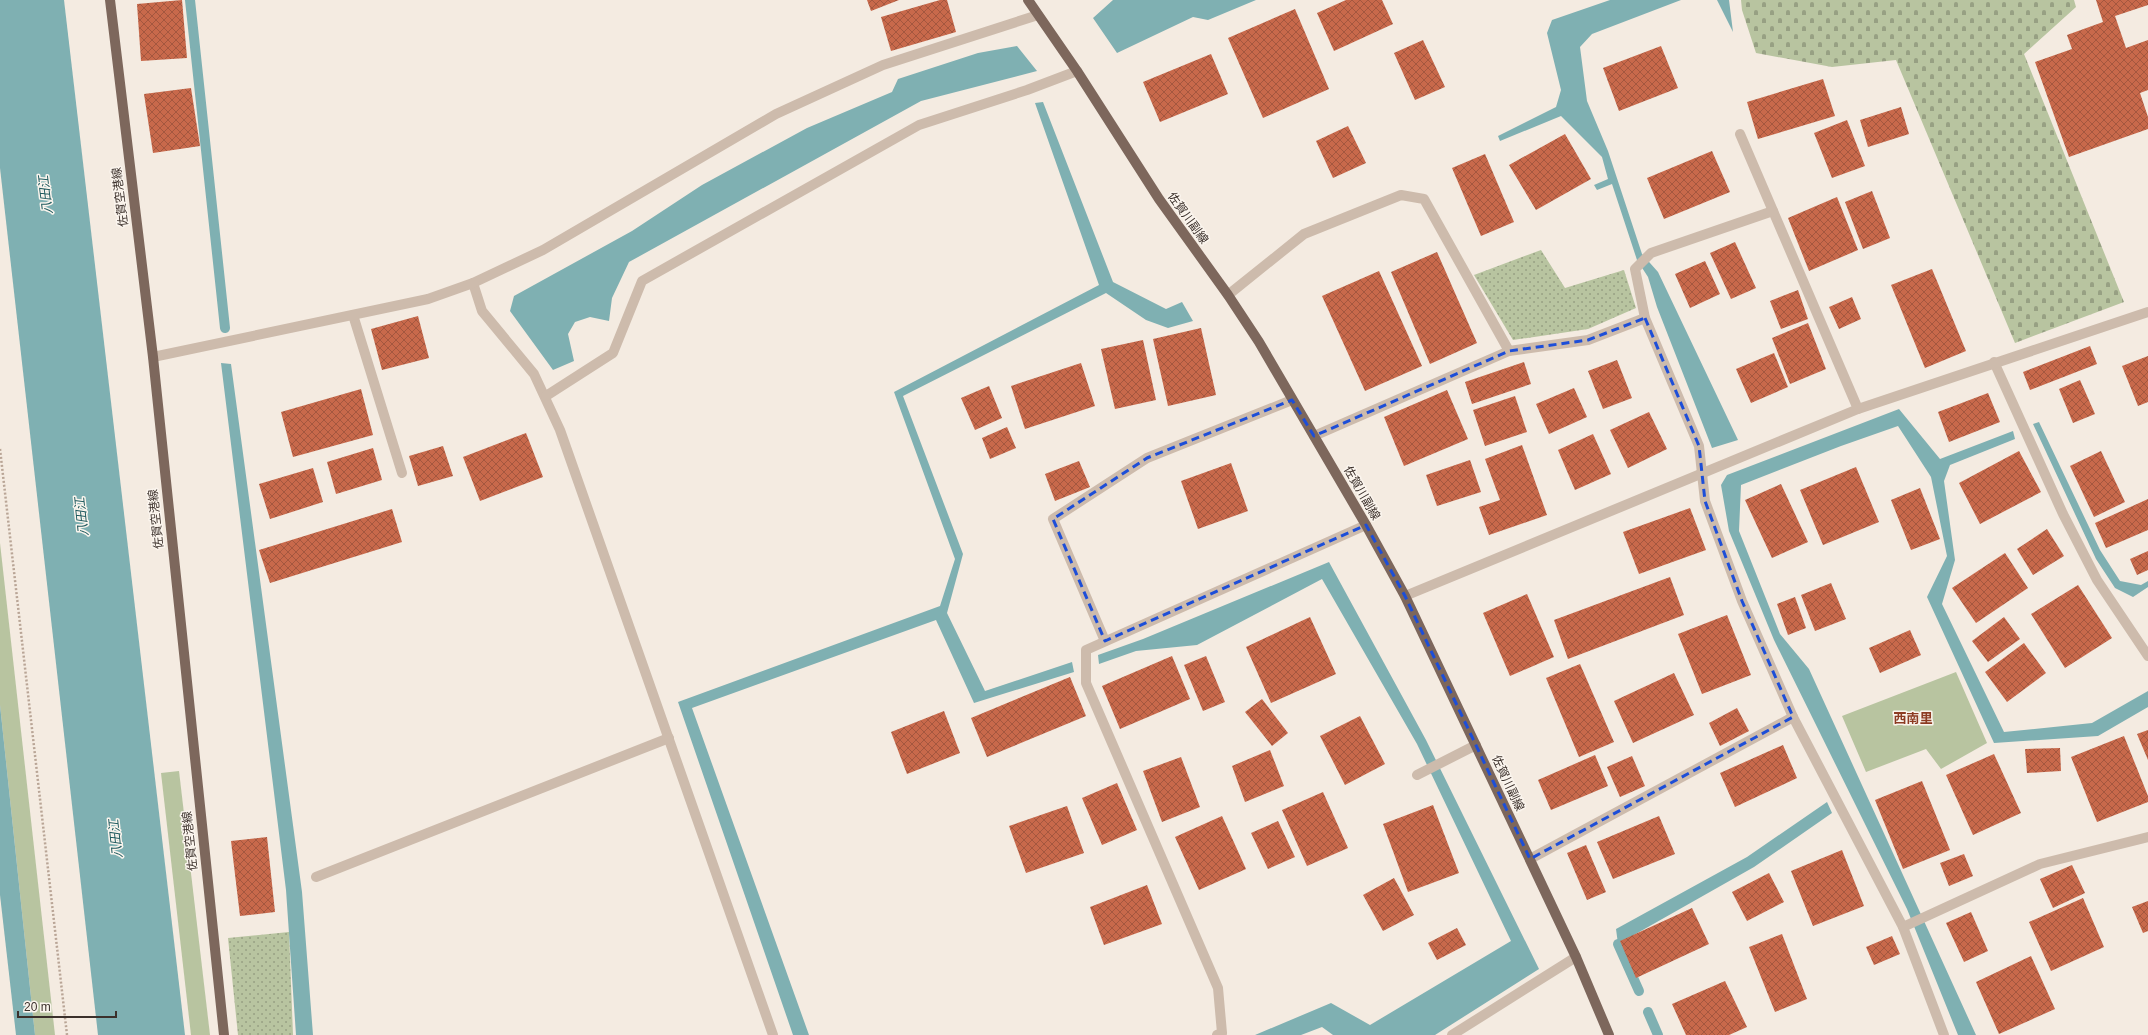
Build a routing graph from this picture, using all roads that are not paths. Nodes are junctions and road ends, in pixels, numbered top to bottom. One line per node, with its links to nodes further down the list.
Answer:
1 (110, 0): 13 (main road, 佐賀空港線)
2 (1028, 0): 3 (main road, 佐賀川副線)
3 (1038, 15): 4 (main road, 佐賀川副線); 7 (street)
4 (1077, 71): 8 (main road, 佐賀川副線); 15 (street)
5 (1740, 134): 6 (street)
6 (1773, 211): 11 (street); 17 (street)
7 (473, 283): 10 (street); 15 (street)
8 (1228, 295): 12 (street); 16 (main road, 佐賀川副線)
9 (2148, 312): 14 (street)
10 (353, 315): 13 (street); 19 (street)
11 (1645, 318): 12 (street); 20 (street)
12 (1509, 351): 18 (street)
13 (152, 358): 35 (main road, 佐賀空港線)
14 (1994, 362): 17 (street); 24 (street)
15 (546, 396): 26 (street)
16 (1292, 400): 18 (main road, 佐賀川副線); 23 (street)
17 (1858, 408): 20 (street)
18 (1314, 436): 21 (main road, 佐賀川副線)
19 (402, 473)
20 (1701, 473): 22 (street); 25 (street)
21 (1366, 525): 22 (main road, 佐賀川副線); 23 (street)
22 (1405, 596): 27 (main road, 佐賀川副線)
23 (1105, 641): 34 (street)
24 (2148, 656)
25 (1793, 717): 30 (street); 32 (street)
26 (669, 738): 31 (street); 36 (street)
27 (1476, 745): 28 (street); 30 (main road, 佐賀川副線)
28 (1416, 775)
29 (2148, 837): 32 (street)
30 (1530, 859): 33 (main road, 佐賀川副線)
31 (316, 877)
32 (1903, 927): 39 (street)
33 (1576, 957): 37 (street); 38 (main road, 佐賀川副線)
34 (1220, 1034)
35 (224, 1035)
36 (773, 1035)
37 (1452, 1035)
38 (1609, 1035)
39 (1944, 1035)

